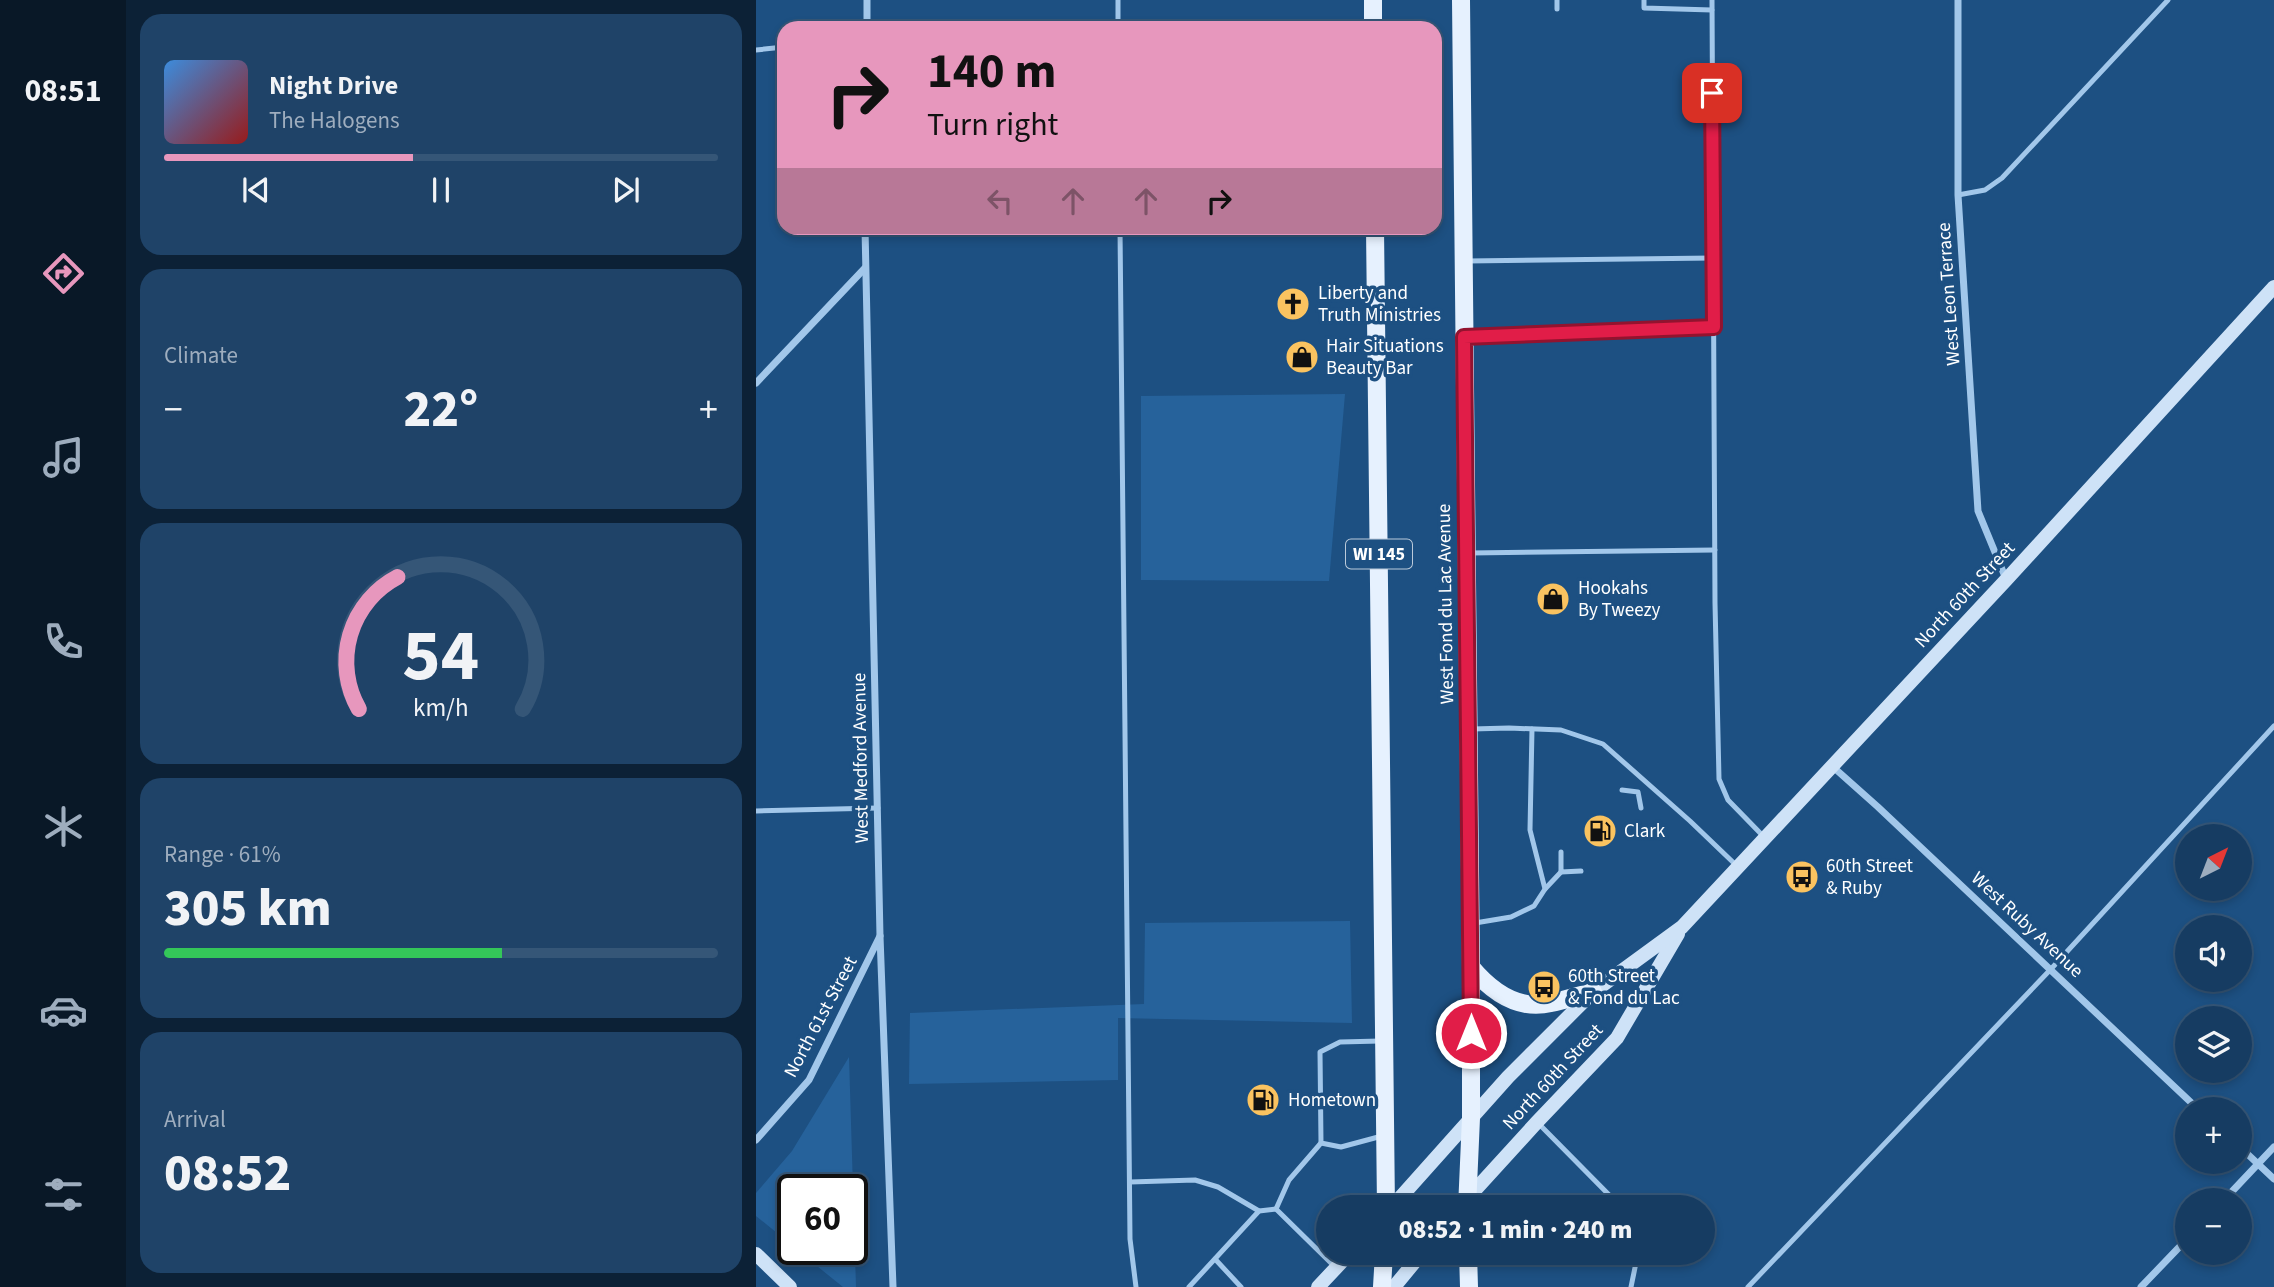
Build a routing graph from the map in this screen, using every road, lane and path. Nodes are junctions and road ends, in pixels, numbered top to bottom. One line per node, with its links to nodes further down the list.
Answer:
1 (867, 0): 12 (street)
2 (1118, 0): 13 (lane)
3 (1373, 0): 14 (main road)
4 (1461, 0): 22 (main road, West Fond du Lac Avenue)
5 (1557, 0): 10 (lane)
6 (1644, 0): 11 (lane)
7 (1712, 0): 11 (lane)
8 (1958, 0): 17 (street, West Leon Terrace)
9 (2168, 0): 17 (lane)
10 (1557, 9)
11 (1712, 10): 21 (lane)
12 (867, 21)
13 (1118, 21)
14 (1373, 21)
15 (777, 48): 16 (lane)
16 (756, 50)
17 (1958, 195): 30 (street, West Leon Terrace)
18 (865, 235): 23 (street, West Medford Avenue)
19 (1121, 235): 64 (lane)
20 (1375, 235): 53 (main road, WI 145)
21 (1713, 258): 22 (lane); 25 (lane)
22 (1464, 261): 26 (main road, West Fond du Lac Avenue)
23 (865, 268): 27 (street); 38 (street, West Medford Avenue)
24 (2274, 287): 30 (main road, North 60th Street)
25 (1714, 327): 26 (lane); 28 (lane)
26 (1464, 337): 29 (main road, West Fond du Lac Avenue)
27 (756, 383)
28 (1715, 550): 29 (lane); 41 (lane)
29 (1466, 553): 32 (main road, West Fond du Lac Avenue)
30 (2006, 580): 34 (main road, North 60th Street)
31 (2274, 726): 51 (lane)
32 (1469, 729): 33 (lane); 47 (main road, West Fond du Lac Avenue)
33 (1532, 729): 35 (lane); 46 (lane)
34 (1832, 766): 41 (main road, North 60th Street); 51 (street, West Ruby Avenue)
35 (1646, 782): 37 (lane); 43 (lane)
36 (1622, 790): 37 (lane)
37 (1638, 792): 39 (lane)
38 (878, 808): 40 (lane); 49 (street, West Medford Avenue)
39 (1641, 808)
40 (756, 811)
41 (1765, 838): 43 (main road, North 60th Street)
42 (1560, 852): 45 (lane)
43 (1738, 867): 48 (main road, North 60th Street)
44 (1581, 871): 45 (lane)
45 (1561, 872): 46 (lane)
46 (1545, 889): 47 (lane)
47 (1471, 924): 50 (main road, West Fond du Lac Avenue)
48 (1682, 927): 52 (main road, North 60th Street); 56 (main road, North 60th Street)
49 (880, 936): 58 (street, North 61st Street); 83 (street, West Medford Avenue)
50 (1471, 967): 52 (main road); 55 (main road, West Fond du Lac Avenue)
51 (2051, 969): 54 (street, West Ruby Avenue); 92 (lane)
52 (1593, 992): 55 (main road, North 60th Street)
53 (1384, 1041): 57 (main road, WI 145); 59 (lane)
54 (2185, 1097)
55 (1471, 1118): 67 (main road, North 60th Street); 68 (main road, West Fond du Lac Avenue)
56 (1537, 1122): 69 (main road, North 60th Street); 70 (lane)
57 (1385, 1135): 59 (lane); 66 (main road, WI 145)
58 (756, 1140)
59 (1321, 1143): 71 (lane)
60 (2274, 1147): 62 (street)
61 (2252, 1158): 62 (street)
62 (2258, 1164): 63 (street); 65 (street)
63 (2274, 1179)
64 (1130, 1182): 72 (lane); 84 (lane)
65 (2235, 1188)
66 (1386, 1195)
67 (1403, 1195)
68 (1466, 1195)
69 (1474, 1195)
70 (1609, 1195)
71 (1276, 1209): 72 (lane); 81 (lane)
72 (1259, 1211): 75 (lane)
73 (2175, 1252): 93 (street)
74 (756, 1254): 82 (main road)
75 (1215, 1259): 85 (lane); 86 (lane)
76 (1339, 1265): 81 (main road)
77 (1383, 1265): 88 (main road)
78 (1412, 1265): 89 (main road)
79 (1468, 1265): 90 (main road)
80 (1636, 1265): 91 (lane)
81 (1336, 1268): 87 (main road)
82 (790, 1287)
83 (893, 1287)
84 (1136, 1287)
85 (1189, 1287)
86 (1241, 1287)
87 (1318, 1287)
88 (1382, 1287)
89 (1395, 1287)
90 (1469, 1287)
91 (1631, 1287)
92 (1748, 1287)
93 (2141, 1287)

